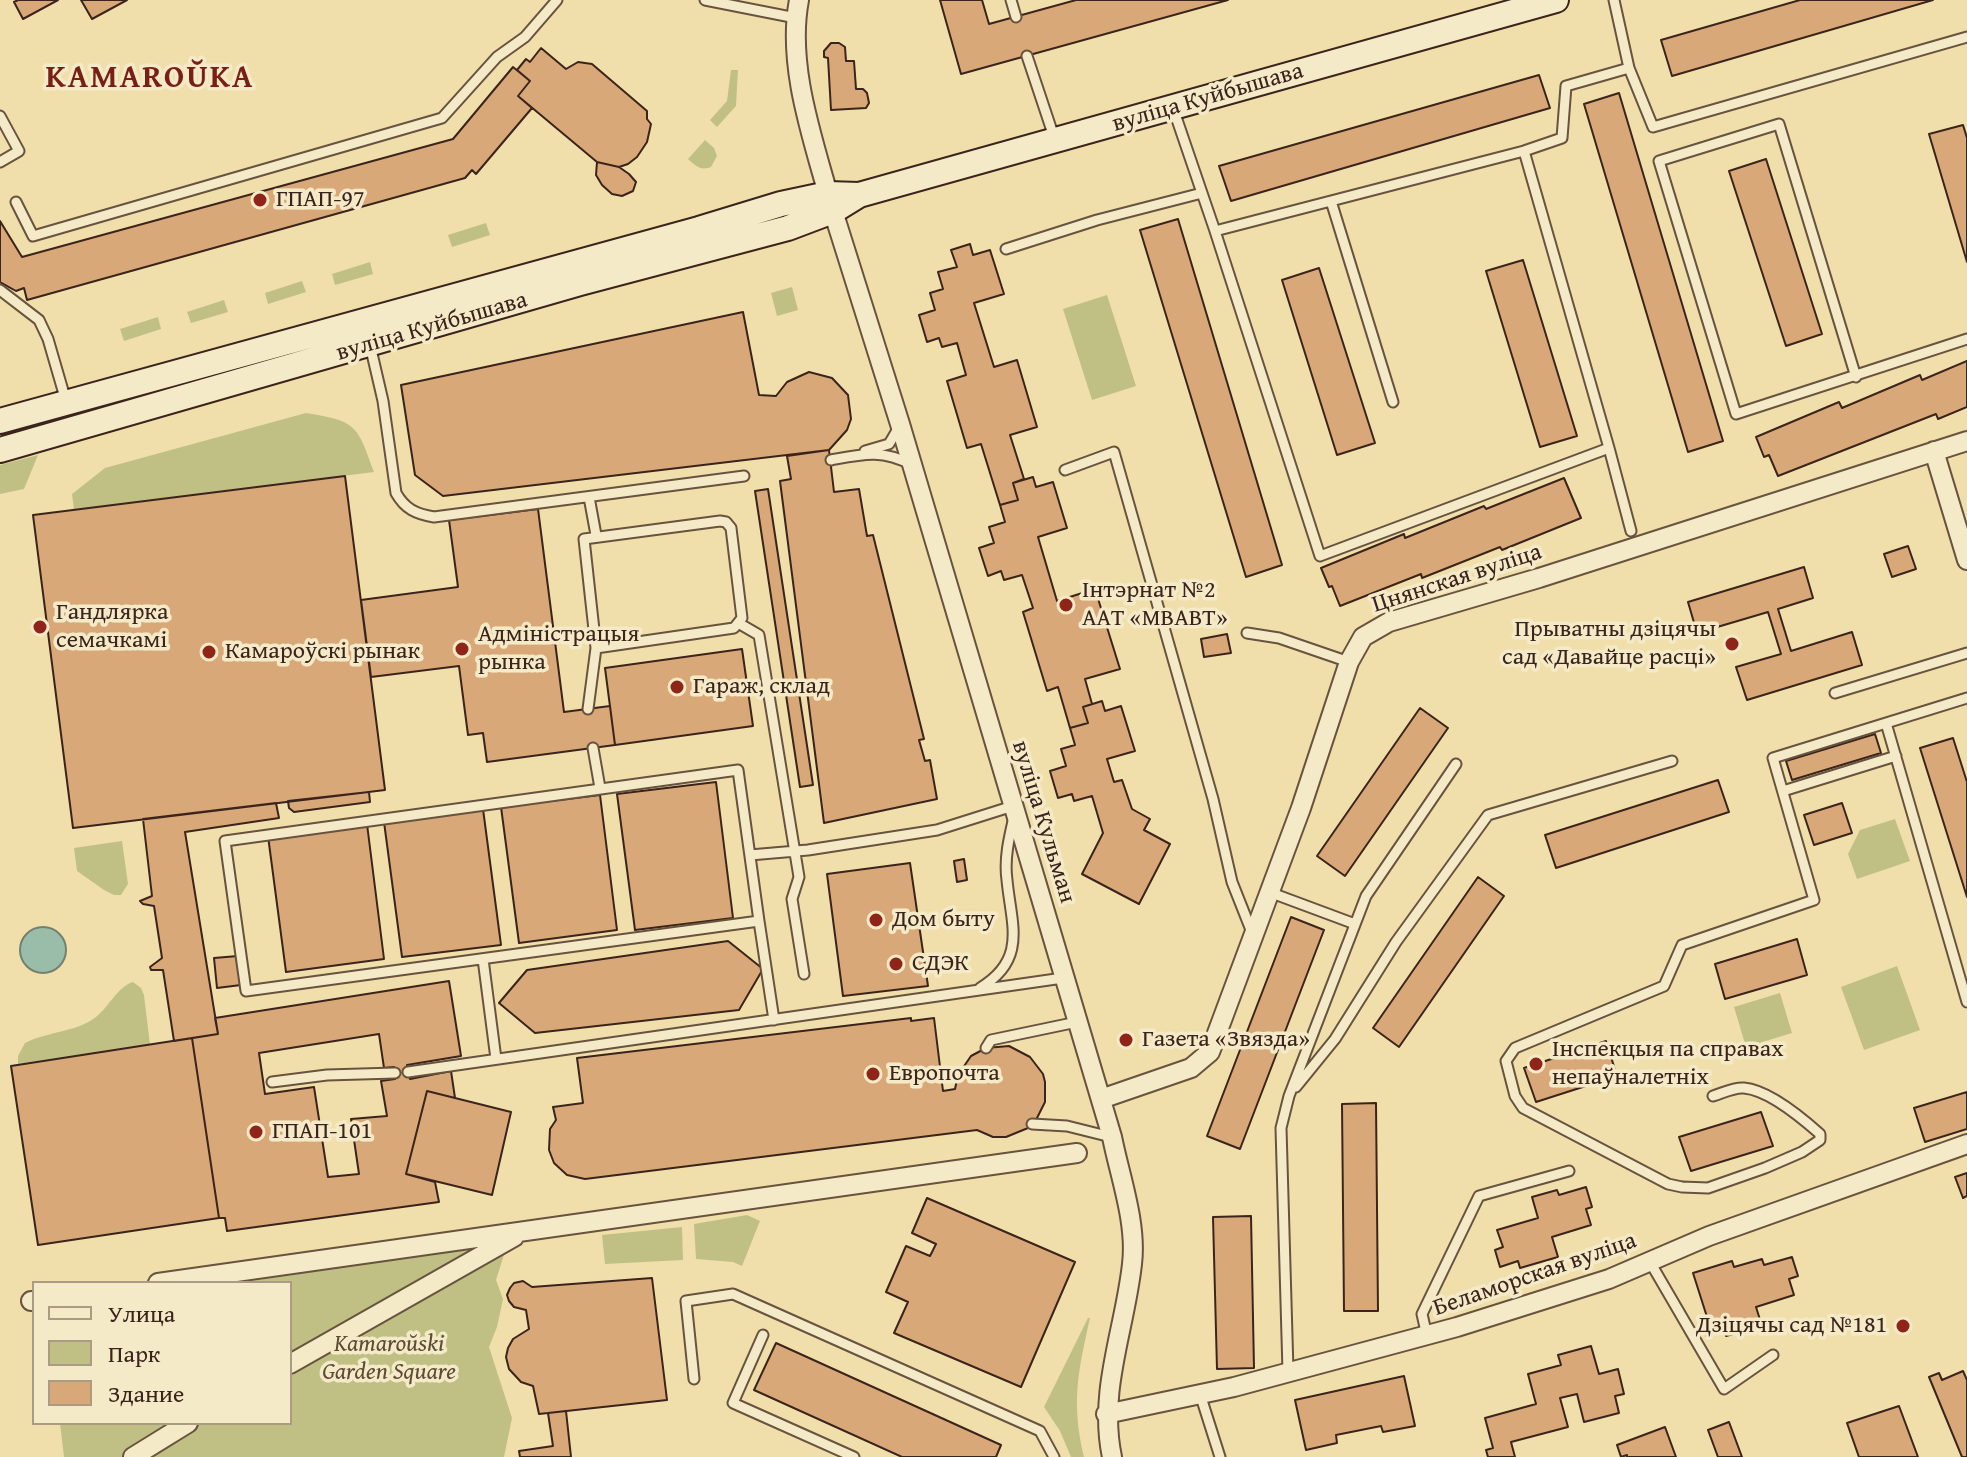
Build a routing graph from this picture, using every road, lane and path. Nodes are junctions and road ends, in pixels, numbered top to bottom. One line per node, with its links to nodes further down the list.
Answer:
1 (557, 0): 18 (lane)
2 (705, 0): 6 (lane)
3 (1011, 0): 7 (lane)
4 (1556, 0): 11 (main road, вуліца Куйбышава)
5 (1614, 0): 10 (lane)
6 (797, 9): 19 (street, вуліца Кульман)
7 (1016, 17)
8 (1967, 37): 10 (lane)
9 (1027, 56): 13 (lane)
10 (1629, 68): 14 (lane)
11 (1173, 108): 13 (main road, вуліца Куйбышава); 16 (lane)
12 (0, 116): 15 (lane)
13 (1056, 140): 19 (main road, вуліца Куйбышава)
14 (1524, 151): 17 (lane); 31 (lane)
15 (0, 162)
16 (1202, 193): 20 (lane); 21 (lane)
17 (1331, 201): 20 (lane); 26 (lane)
18 (16, 202)
19 (831, 202): 24 (main road, вуліца Куйбышава); 27 (main road, вуліца Куйбышава); 29 (street, вуліца Кульман)
20 (1215, 231): 31 (lane)
21 (1006, 249)
22 (0, 290): 27 (lane)
23 (1967, 339): 25 (lane)
24 (370, 345): 32 (main road, вуліца Куйбышава); 37 (lane)
25 (1856, 377): 25 (lane)
26 (1393, 402)
27 (67, 404): 28 (main road, вуліца Куйбышава)
28 (0, 421)
29 (900, 424): 34 (street, вуліца Кульман); 34 (lane)
30 (1967, 441): 33 (street, Цнянская вуліца)
31 (1609, 448): 38 (lane)
32 (0, 450)
33 (1934, 451): 40 (street); 45 (street, Цнянская вуліца)
34 (913, 466): 56 (street, вуліца Кульман)
35 (1065, 470): 62 (lane)
36 (744, 476): 37 (lane)
37 (589, 497): 39 (lane)
38 (1631, 531)
39 (596, 535): 41 (lane); 43 (lane)
40 (1967, 560)
41 (740, 624): 43 (lane); 57 (lane)
42 (1247, 633): 45 (lane)
43 (596, 648): 48 (lane)
44 (1967, 653): 46 (lane)
45 (1349, 662): 59 (street, Цнянская вуліца)
46 (1835, 693)
47 (1967, 698): 49 (lane)
48 (588, 709)
49 (1886, 723): 51 (lane); 55 (lane)
50 (593, 748): 54 (lane)
51 (1896, 756): 55 (lane); 67 (lane)
52 (1672, 761): 75 (lane)
53 (1456, 764): 61 (lane)
54 (600, 788): 58 (lane); 63 (lane)
55 (1783, 791): 76 (lane)
56 (1014, 810): 57 (lane); 65 (street, вуліца Кульман); 66 (lane)
57 (794, 851): 58 (lane); 64 (lane)
58 (750, 855): 60 (lane)
59 (1269, 892): 61 (lane); 62 (street, Цнянская вуліца)
60 (759, 921): 63 (lane); 68 (lane)
61 (1355, 924): 75 (lane)
62 (1253, 935): 77 (street, Цнянская вуліца)
63 (483, 959): 71 (lane)
64 (804, 974)
65 (1063, 978): 66 (lane); 69 (street, вуліца Кульман)
66 (974, 991): 68 (lane)
67 (1967, 1002)
68 (774, 1020): 71 (lane)
69 (1077, 1022): 70 (lane); 77 (street, вуліца Кульман)
70 (986, 1048)
71 (496, 1059): 72 (lane)
72 (408, 1072)
73 (395, 1073): 74 (lane)
74 (272, 1082)
75 (1289, 1096): 90 (lane)
76 (1713, 1096)
77 (1101, 1099): 79 (street, вуліца Кульман)
78 (1032, 1124): 79 (lane)
79 (1112, 1137): 93 (street, вуліца Кульман)
80 (1967, 1144): 84 (street, Беламорская вуліца)
81 (1077, 1153): 83 (street)
82 (1569, 1171): 87 (lane)
83 (523, 1232): 85 (street); 89 (street)
84 (1650, 1262): 87 (street, Беламорская вуліца); 88 (lane)
85 (172, 1281)
86 (763, 1335): 96 (lane)
87 (1427, 1336): 90 (street, Беламорская вуліца)
88 (1773, 1355)
89 (292, 1363)
90 (1288, 1371): 92 (street, Беламорская вуліца)
91 (694, 1379): 97 (lane)
92 (1200, 1394): 93 (street, Беламорская вуліца); 99 (lane)
93 (1106, 1414): 98 (street, вуліца Кульман)
94 (185, 1425): 95 (street)
95 (133, 1457)
96 (854, 1457)
97 (1054, 1457)
98 (1112, 1457)
99 (1220, 1457)

